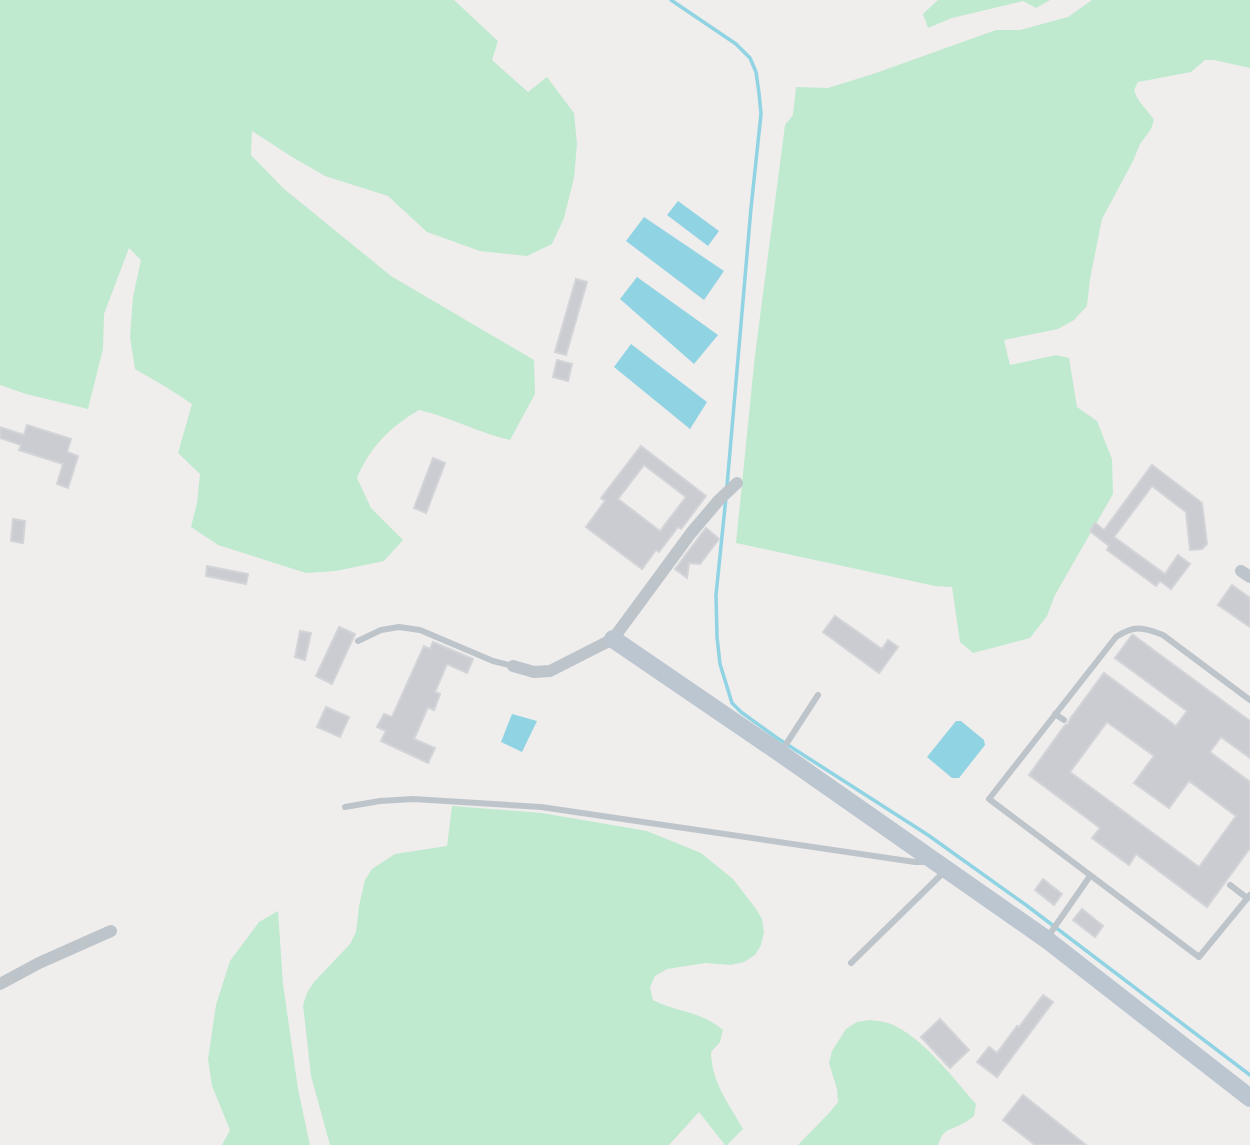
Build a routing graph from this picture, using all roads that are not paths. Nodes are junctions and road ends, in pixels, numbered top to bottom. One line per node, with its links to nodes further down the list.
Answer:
1 (737, 483): 2 (street)
2 (613, 639): 4 (street); 9 (street)
3 (358, 641): 4 (lane)
4 (513, 666)
5 (818, 695): 9 (lane)
6 (1250, 700): 7 (lane)
7 (1055, 714): 8 (lane); 12 (lane)
8 (1064, 720)
9 (784, 747): 11 (street)
10 (345, 807): 11 (lane)
11 (941, 866): 16 (street); 17 (lane)
12 (1090, 876): 14 (lane); 16 (lane)
13 (1230, 885): 14 (lane)
14 (1249, 896)
15 (111, 930): 18 (street)
16 (1049, 935): 19 (street)
17 (851, 963)
18 (0, 985)
19 (1250, 1098)

